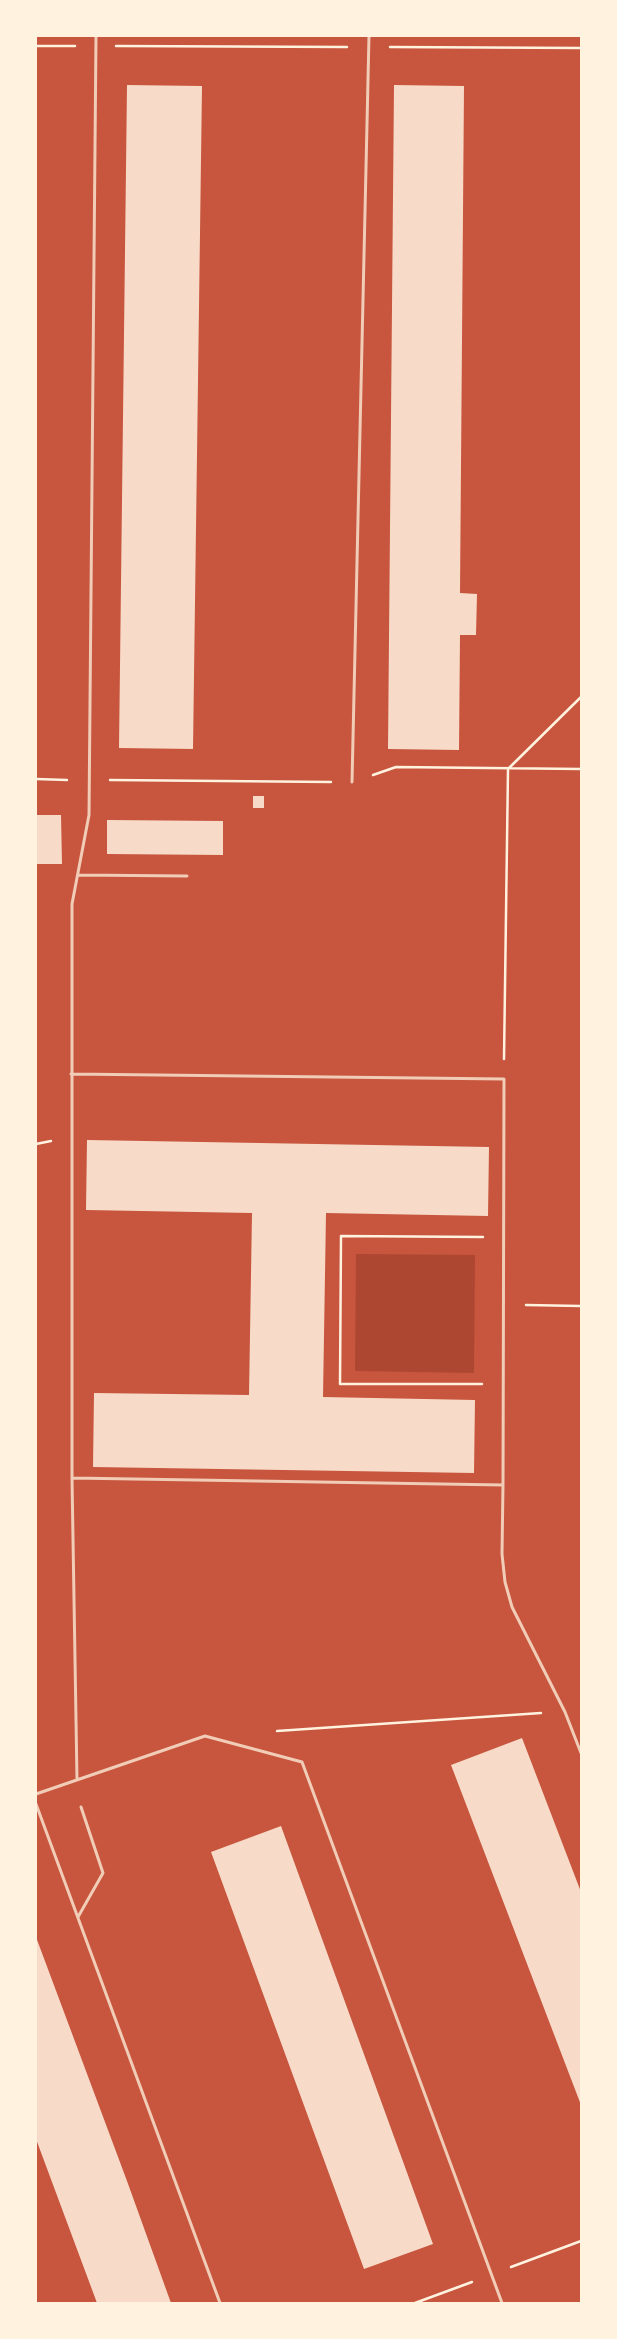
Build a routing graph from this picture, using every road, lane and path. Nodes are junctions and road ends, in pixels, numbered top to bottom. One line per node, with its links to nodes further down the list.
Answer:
1 (96, 36): 4 (lane)
2 (369, 36): 5 (lane)
3 (36, 46): 4 (path)
4 (96, 46): 5 (path); 11 (lane)
5 (369, 47): 6 (path); 12 (lane)
6 (581, 48)
7 (581, 697): 8 (path)
8 (508, 769): 9 (path); 12 (path); 16 (path)
9 (581, 769)
10 (36, 779): 11 (path)
11 (89, 780): 12 (path); 13 (lane)
12 (352, 782)
13 (78, 875): 14 (lane); 15 (lane)
14 (187, 876)
15 (71, 1074): 16 (lane); 21 (lane)
16 (504, 1079): 17 (lane)
17 (504, 1237): 18 (lane); 20 (path)
18 (503, 1305): 19 (path); 20 (lane)
19 (581, 1306)
20 (503, 1384): 22 (lane)
21 (72, 1478): 22 (lane); 26 (lane)
22 (503, 1485): 23 (lane)
23 (565, 1712): 24 (path); 25 (lane)
24 (275, 1732)
25 (581, 1753)
26 (77, 1780): 27 (lane); 32 (lane)
27 (36, 1794)
28 (36, 1804): 30 (lane)
29 (81, 1807): 30 (lane)
30 (78, 1917): 31 (lane)
31 (220, 2303)
32 (502, 2303)

